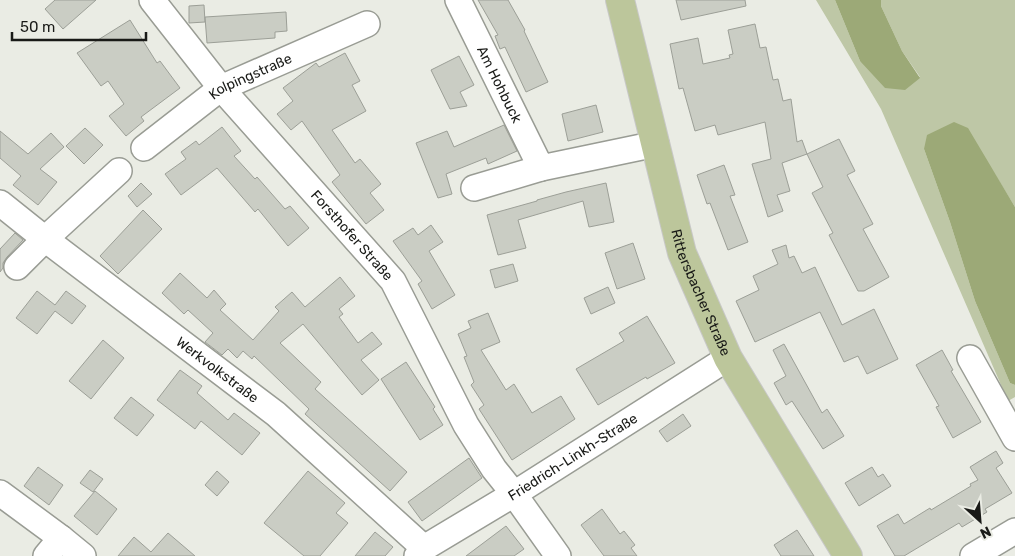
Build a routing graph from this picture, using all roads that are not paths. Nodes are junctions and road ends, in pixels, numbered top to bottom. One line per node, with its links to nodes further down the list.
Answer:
1 (458, 0): 8 (street, Am Hohbuck)
2 (620, 0): 6 (main road, Rittersbacher Straße)
3 (154, 1): 5 (street, Forsthofer Straße)
4 (367, 24): 5 (street, Kolpingstraße)
5 (221, 88): 7 (street, Kolpingstraße); 18 (street, Forsthofer Straße)
6 (656, 144): 8 (street); 14 (main road, Rittersbacher Straße)
7 (144, 148)
8 (541, 168): 10 (street)
9 (119, 171): 12 (street)
10 (474, 188)
11 (0, 203): 12 (street, Werkvolkstraße)
12 (45, 239): 13 (street); 21 (street, Werkvolkstraße)
13 (17, 267)
14 (728, 358): 18 (street, Friedrich-Linkh-Straße); 24 (main road, Rittersbacher Straße)
15 (970, 358): 16 (street)
16 (1015, 438)
17 (0, 493): 20 (street)
18 (514, 494): 21 (street, Friedrich-Linkh-Straße); 23 (street, Forsthofer Straße)
19 (1015, 531): 25 (street)
20 (54, 547): 22 (street)
21 (421, 552)
22 (84, 556)
23 (558, 556)
24 (848, 556)
25 (973, 556)

